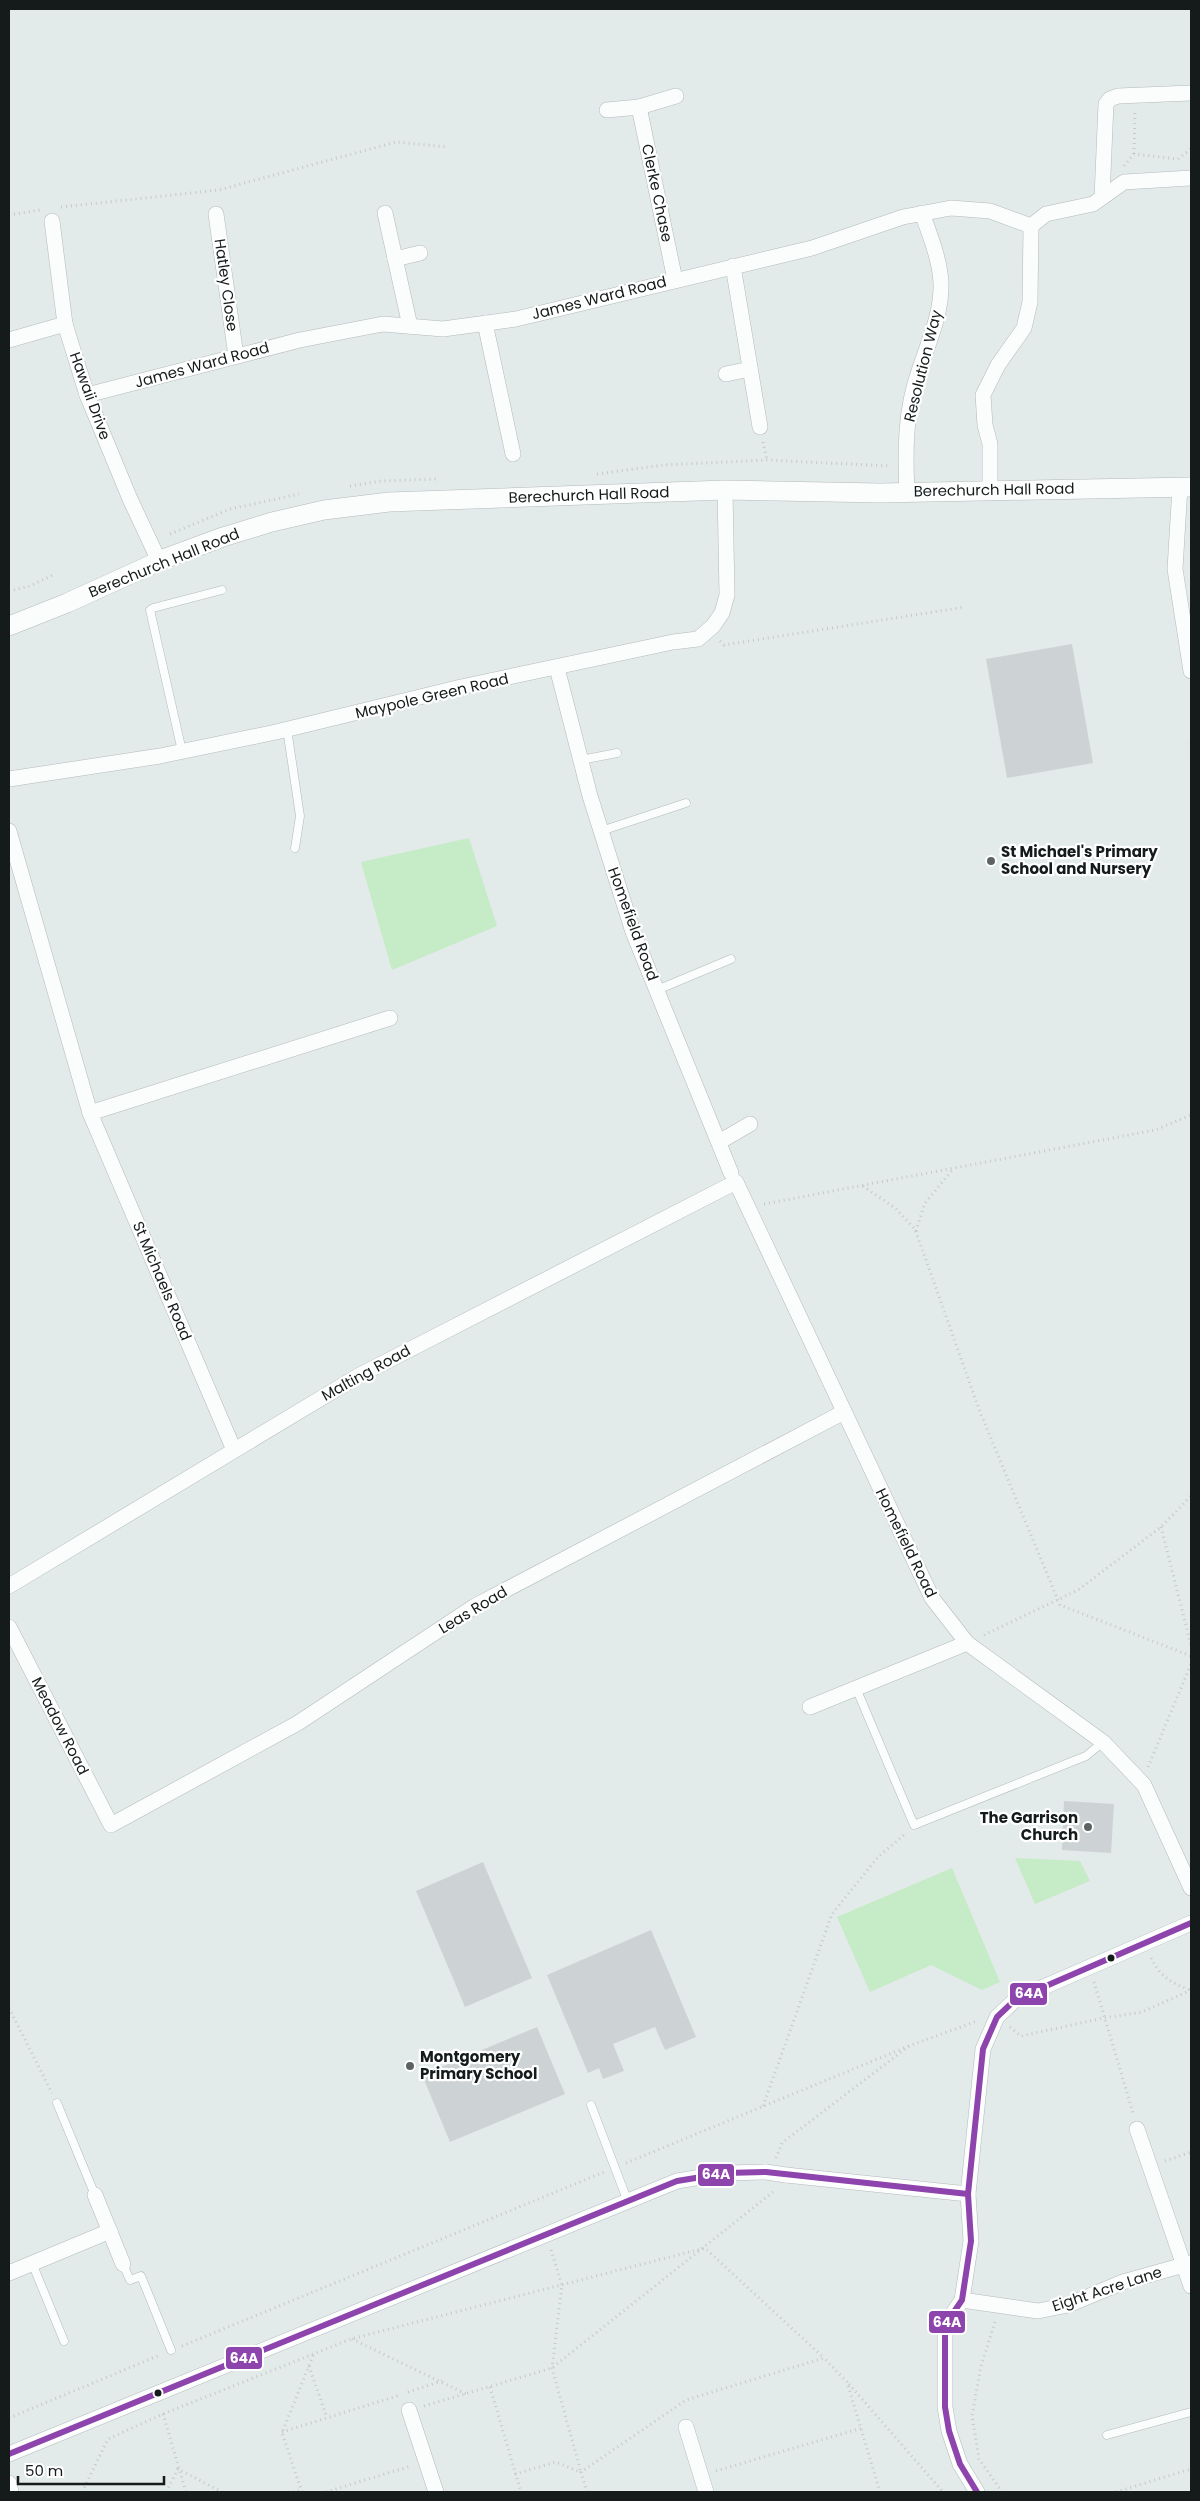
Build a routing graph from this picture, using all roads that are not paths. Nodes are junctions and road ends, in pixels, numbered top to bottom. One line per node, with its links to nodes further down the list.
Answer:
1 (1191, 93): 6 (street)
2 (676, 96): 3 (street)
3 (639, 107): 4 (street); 15 (street, Clerke Chase)
4 (606, 110)
5 (1191, 178): 6 (street)
6 (1102, 197): 11 (street)
7 (51, 213): 17 (street, Hawaii Drive)
8 (385, 213): 13 (street)
9 (922, 213): 11 (street, James Ward Road); 14 (street, James Ward Road); 29 (street, Resolution Way)
10 (216, 214): 20 (street, Hatley Close)
11 (1031, 226): 28 (street)
12 (420, 253): 13 (street)
13 (395, 260): 18 (street)
14 (733, 266): 15 (street, James Ward Road); 21 (street)
15 (675, 280): 16 (street, James Ward Road)
16 (485, 323): 18 (street, James Ward Road); 25 (street)
17 (66, 324): 19 (street); 23 (street, Hawaii Drive)
18 (410, 326): 20 (street, James Ward Road)
19 (9, 340)
20 (236, 356): 23 (street, James Ward Road)
21 (750, 369): 22 (street); 24 (street)
22 (726, 374)
23 (87, 395): 30 (street, Hawaii Drive)
24 (760, 427)
25 (513, 454)
26 (1186, 487): 28 (street, Berechurch Hall Road); 32 (street)
27 (725, 490): 29 (street, Berechurch Hall Road); 30 (street, Berechurch Hall Road); 34 (street, Maypole Green Road)
28 (990, 490): 29 (street, Berechurch Hall Road)
29 (907, 492)
30 (159, 561): 33 (street, Berechurch Hall Road)
31 (222, 590): 37 (lane)
32 (1187, 620): 35 (street)
33 (9, 626)
34 (557, 668): 36 (street, Maypole Green Road); 39 (street, Homefield Road)
35 (1191, 671)
36 (287, 729): 37 (street, Maypole Green Road); 44 (lane)
37 (182, 751): 40 (street, Maypole Green Road)
38 (617, 753): 39 (lane)
39 (581, 760): 42 (street, Homefield Road)
40 (9, 779)
41 (686, 803): 42 (lane)
42 (601, 830): 46 (street, Homefield Road)
43 (9, 831): 48 (street, St Michaels Road)
44 (295, 848)
45 (731, 959): 46 (lane)
46 (657, 990): 50 (street, Homefield Road)
47 (390, 1018): 48 (street)
48 (90, 1113): 53 (street, St Michaels Road)
49 (750, 1124): 50 (street)
50 (719, 1142): 51 (street, Homefield Road)
51 (734, 1177): 52 (street, Homefield Road); 53 (street, Malting Road)
52 (844, 1412): 56 (street, Homefield Road); 60 (street, Leas Road)
53 (234, 1450): 54 (street, Malting Road)
54 (9, 1586)
55 (9, 1627): 60 (street, Meadow Road)
56 (967, 1643): 57 (street); 59 (street, Homefield Road)
57 (856, 1688): 58 (street); 59 (lane)
58 (810, 1707)
59 (1103, 1742): 61 (street, Homefield Road)
60 (111, 1824)
61 (1191, 1888)
62 (1191, 1923): 66 (street)
63 (57, 2103): 67 (lane)
64 (591, 2105): 68 (lane)
65 (1137, 2128): 72 (street)
66 (968, 2194): 68 (street, bridge); 75 (street)
67 (95, 2195): 69 (street)
68 (628, 2202): 82 (street)
69 (110, 2231): 70 (street); 71 (street)
70 (32, 2263): 73 (street); 76 (lane)
71 (123, 2264): 77 (lane)
72 (1188, 2264): 74 (street); 75 (street, Eight Acre Lane)
73 (9, 2273)
74 (1191, 2286)
75 (962, 2300): 87 (street)
76 (64, 2341)
77 (171, 2350)
78 (409, 2410): 85 (street)
79 (1191, 2412): 81 (lane)
80 (686, 2427): 86 (street)
81 (1107, 2435)
82 (9, 2454)
83 (9, 2484): 84 (street)
84 (11, 2492)
85 (436, 2492)
86 (706, 2492)
87 (977, 2492)

